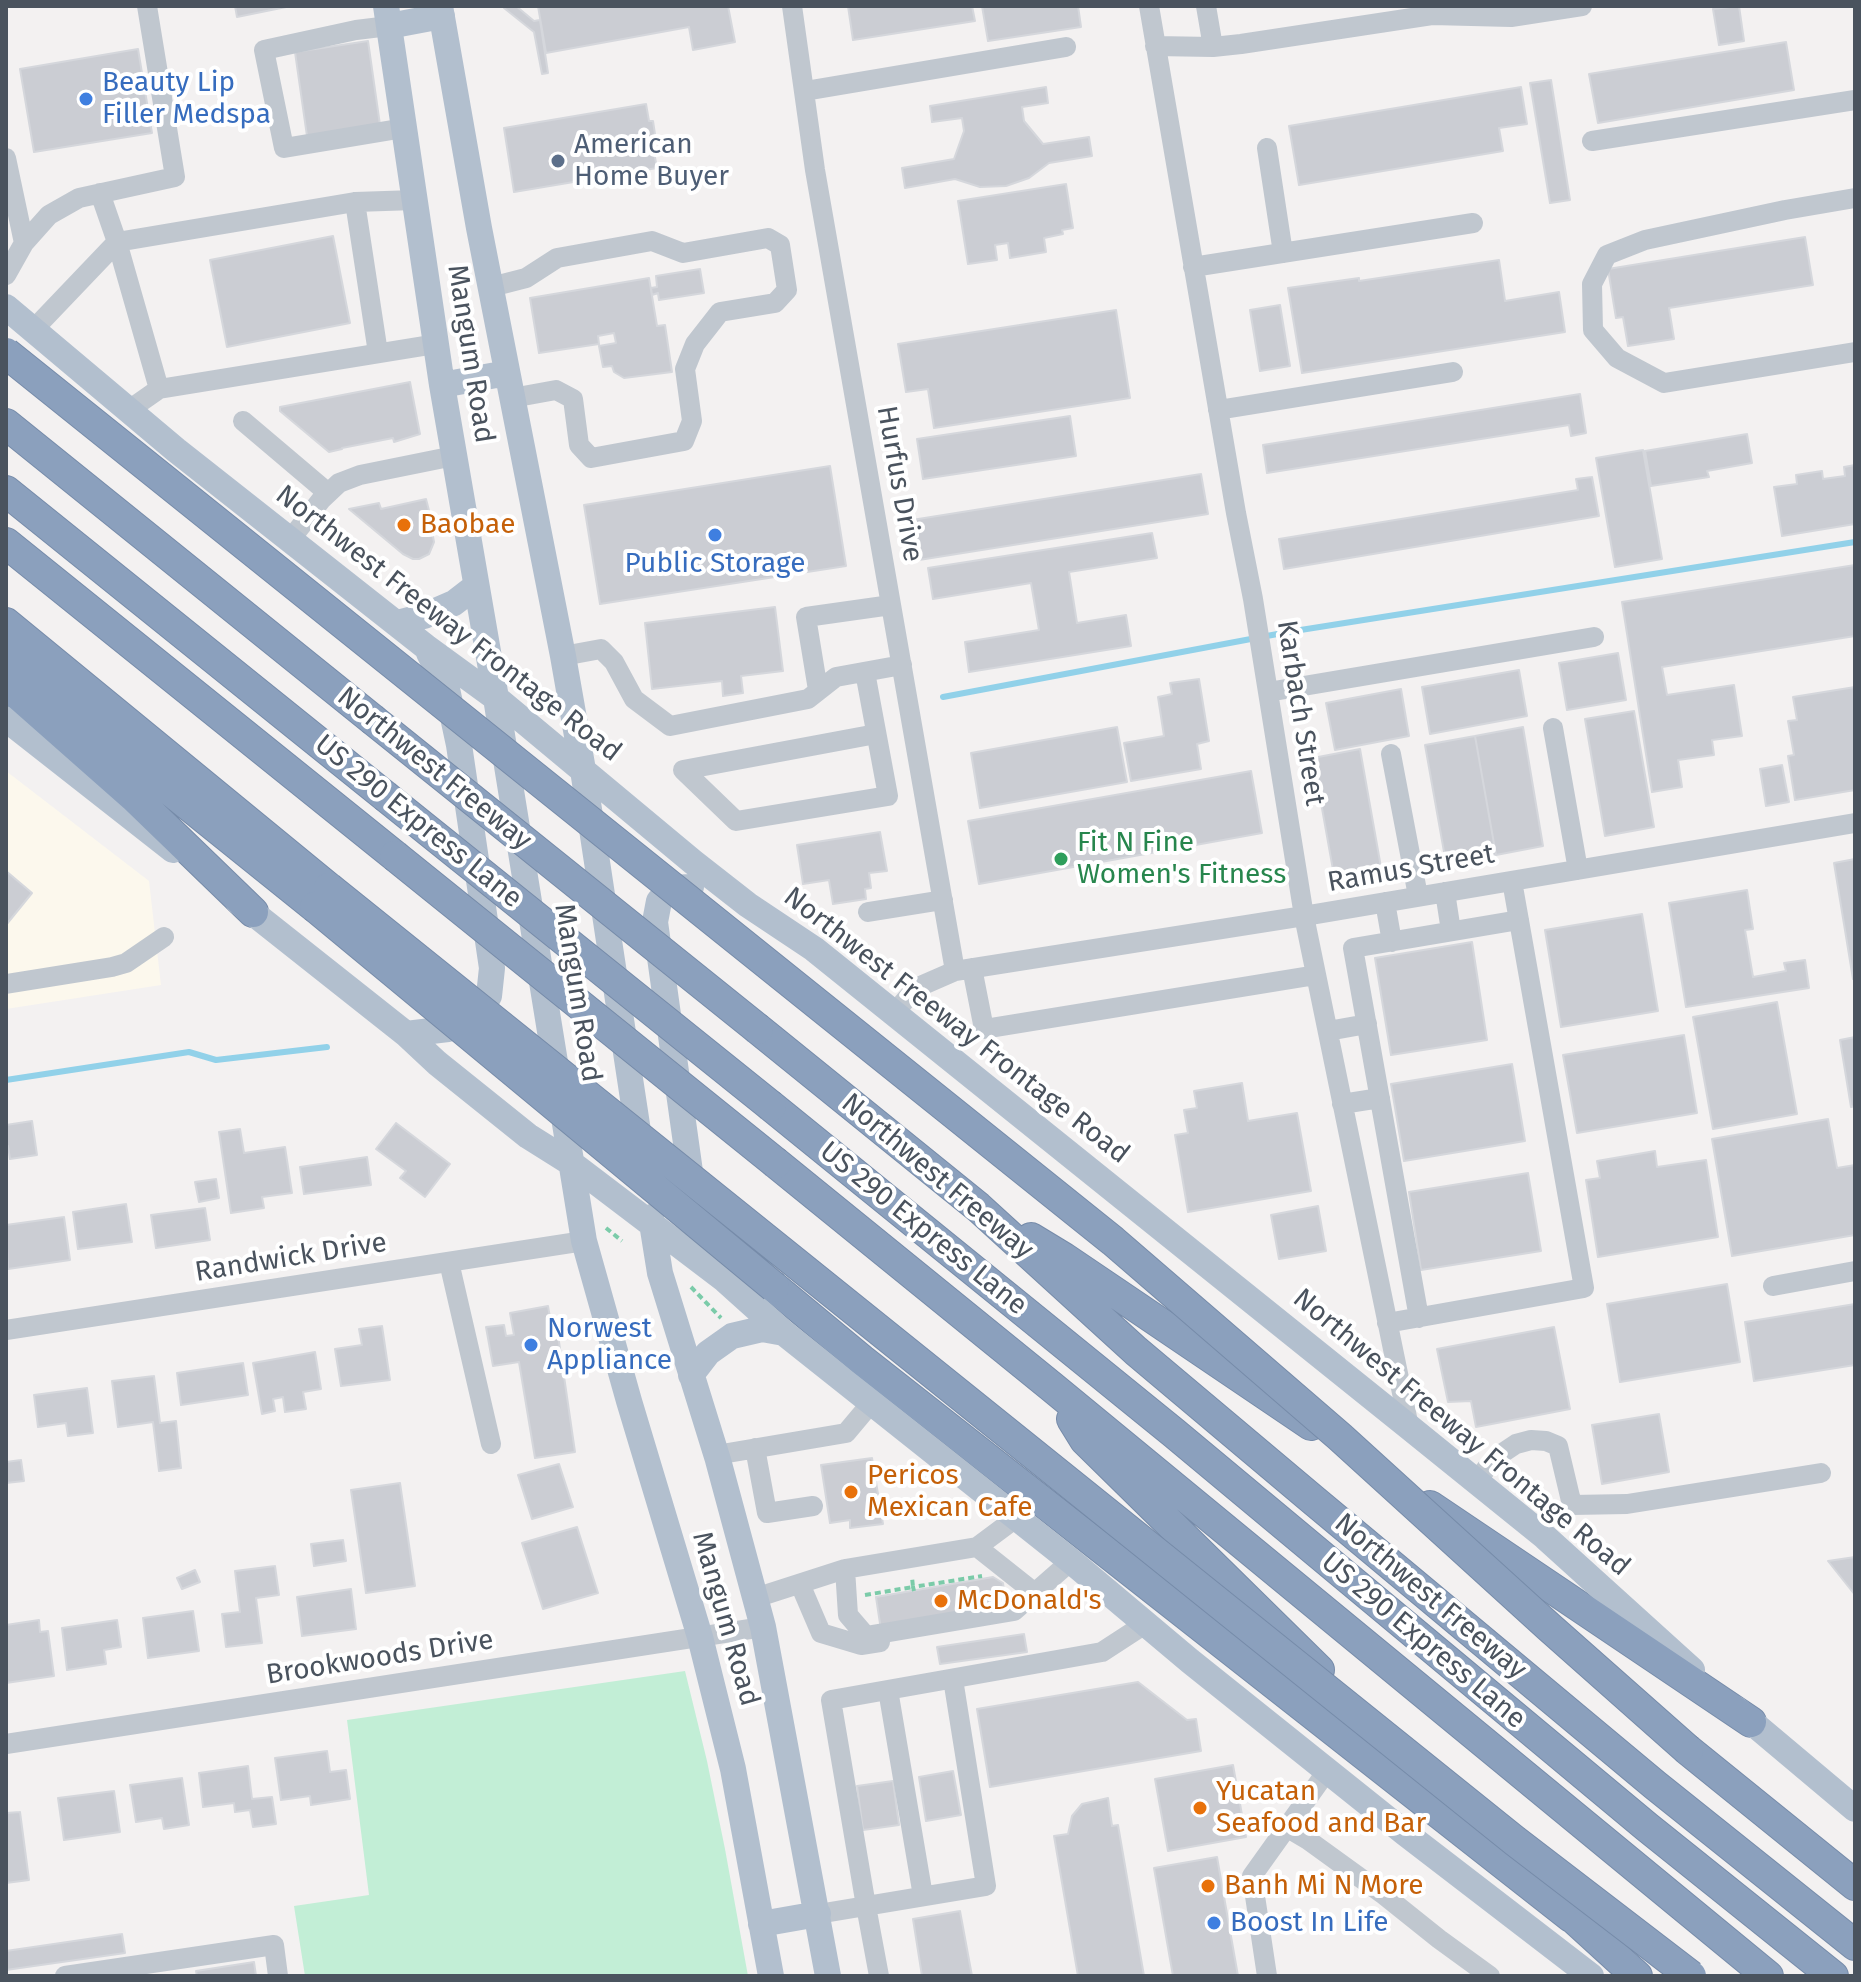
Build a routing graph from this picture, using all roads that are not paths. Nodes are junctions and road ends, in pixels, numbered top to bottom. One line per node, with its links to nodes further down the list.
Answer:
1 (147, 6): 17 (street)
2 (792, 6): 11 (street, Hurfus Drive)
3 (1149, 6): 8 (street, Karbach Street)
4 (1206, 6): 10 (street)
5 (1582, 6): 10 (street)
6 (441, 11): 7 (main road); 28 (main road, Mangum Road)
7 (388, 16): 13 (main road, Mangum Road); 13 (street)
8 (1155, 46): 10 (street); 26 (street, Karbach Street)
9 (1066, 47): 11 (street)
10 (1213, 47)
11 (805, 91): 49 (street, Hurfus Drive)
12 (1855, 100): 14 (street)
13 (404, 128): 19 (main road, Mangum Road)
14 (1592, 141)
15 (1267, 148): 25 (street)
16 (6, 158): 24 (street)
17 (100, 193): 23 (street); 24 (street)
18 (1855, 198): 32 (street)
19 (415, 200): 20 (street); 31 (main road, Mangum Road)
20 (355, 202): 23 (street); 34 (street)
21 (1473, 223): 25 (street)
22 (6, 229): 24 (street)
23 (117, 242): 30 (street); 38 (street)
24 (24, 243): 27 (street)
25 (1283, 253): 26 (street)
26 (1193, 267): 40 (street, Karbach Street)
27 (6, 275)
28 (491, 287): 37 (main road, Mangum Road); 37 (street)
29 (6, 307): 30 (main road, Northwest Freeway Frontage Road)
30 (33, 330): 39 (main road, Northwest Freeway Frontage Road)
31 (436, 344): 34 (street); 36 (main road, Mangum Road)
32 (1855, 352)
33 (6, 353): 138 (highway, bridge)
34 (378, 353): 38 (street)
35 (1453, 372): 40 (street)
36 (442, 385): 37 (main road); 43 (main road, Mangum Road)
37 (510, 386): 55 (main road, Mangum Road)
38 (159, 389): 39 (street)
39 (129, 410): 46 (main road, Northwest Freeway Frontage Road)
40 (1218, 410): 60 (street, Karbach Street)
41 (243, 421): 45 (street)
42 (6, 424): 95 (highway, Northwest Freeway, bridge)
43 (454, 456): 45 (street); 48 (main road, Mangum Road)
44 (6, 491): 156 (highway, US 290 Express Lane, bridge)
45 (328, 493): 46 (street)
46 (290, 540): 51 (main road, Northwest Freeway Frontage Road)
47 (6, 543): 110 (highway, bridge)
48 (476, 586): 51 (main road); 61 (main road, Mangum Road)
49 (891, 605): 56 (street, Hurfus Drive); 59 (street)
50 (6, 623): 154 (highway, bridge)
51 (397, 623): 53 (main road, Northwest Freeway Frontage Road)
52 (1594, 637): 60 (street)
53 (426, 647): 61 (main road, Northwest Freeway Frontage Road); 88 (main road)
54 (6, 653): 142 (highway, bridge)
55 (563, 656): 59 (street); 66 (main road, Mangum Road)
56 (902, 665): 57 (street); 72 (street, Hurfus Drive)
57 (865, 672): 59 (street); 64 (street)
58 (6, 684): 75 (highway)
59 (818, 690)
60 (1268, 692): 77 (street, Karbach Street)
61 (496, 698): 66 (main road, Northwest Freeway Frontage Road); 93 (main road, Mangum Road)
62 (6, 719): 75 (main road)
63 (1553, 728): 68 (street)
64 (876, 734): 64 (street)
65 (1391, 754): 71 (street)
66 (583, 770): 74 (main road, Northwest Freeway Frontage Road); 97 (main road, Mangum Road)
67 (1855, 823): 68 (street, Ramus Street)
68 (1578, 870): 69 (street, Ramus Street)
69 (1512, 881): 70 (street, Ramus Street); 78 (street)
70 (1445, 892): 71 (street, Ramus Street); 79 (street)
71 (1418, 896): 73 (street, Ramus Street)
72 (943, 900): 76 (street); 82 (street, Hurfus Drive)
73 (1385, 902): 77 (street, Ramus Street); 81 (street)
74 (748, 905): 85 (main road, Northwest Freeway Frontage Road); 103 (main road)
75 (253, 912): 88 (main road)
76 (868, 912)
77 (1304, 916): 82 (street, Ramus Street); 83 (street, Karbach Street)
78 (1519, 920): 79 (street); 105 (street)
79 (1451, 931): 81 (street)
80 (164, 937): 84 (street)
81 (1392, 942): 86 (street)
82 (964, 969): 83 (street, Hurfus Drive); 85 (street, Ramus Street)
83 (1316, 975): 87 (street, Karbach Street)
84 (6, 984)
85 (894, 1013): 112 (main road, Northwest Freeway Frontage Road)
86 (1367, 1024): 87 (street); 89 (street)
87 (1328, 1031): 90 (street, Karbach Street)
88 (406, 1034): 93 (main road)
89 (1380, 1098): 90 (street); 91 (street)
90 (1342, 1104): 92 (street, Karbach Street)
91 (1390, 1154): 92 (street); 94 (street)
92 (1354, 1161): 96 (street, Karbach Street)
93 (571, 1163): 97 (main road); 98 (main road, Mangum Road)
94 (1399, 1202): 96 (street); 99 (street)
95 (978, 1207): 133 (highway); 144 (highway, Northwest Freeway)
96 (1364, 1208): 100 (street, Karbach Street)
97 (652, 1224): 103 (main road); 109 (main road, Mangum Road)
98 (584, 1241): 101 (street, Randwick Drive); 130 (main road, Mangum Road)
99 (1407, 1249): 100 (street); 105 (street)
100 (1373, 1255): 106 (street, Karbach Street)
101 (449, 1262): 107 (street, Randwick Drive); 113 (street)
102 (1855, 1271): 104 (street)
103 (725, 1280): 108 (main road)
104 (1773, 1286)
105 (1419, 1318): 106 (street)
106 (1387, 1323): 112 (street, Karbach Street)
107 (6, 1330)
108 (784, 1333): 109 (main road); 111 (main road)
109 (691, 1375): 115 (main road, Mangum Road)
110 (1052, 1387): 142 (highway); 155 (highway)
111 (872, 1402): 114 (street); 120 (main road)
112 (1409, 1427): 117 (main road, Northwest Freeway Frontage Road)
113 (491, 1444)
114 (755, 1448): 115 (street); 119 (street)
115 (716, 1455): 121 (main road, Mangum Road)
116 (1821, 1473): 117 (street)
117 (1475, 1482): 133 (main road, Northwest Freeway Frontage Road)
118 (813, 1506): 119 (street)
119 (767, 1513): 121 (street)
120 (1016, 1518): 122 (street); 123 (main road)
121 (734, 1519): 127 (main road, Mangum Road)
122 (977, 1547): 124 (street); 126 (street)
123 (1071, 1561): 126 (street); 128 (main road)
124 (845, 1569): 125 (street); 126 (street)
125 (800, 1584): 126 (street); 127 (street)
126 (1035, 1593)
127 (755, 1598): 129 (main road, Mangum Road)
128 (1145, 1624): 131 (street); 135 (main road)
129 (763, 1627): 130 (street, Brookwoods Drive); 141 (main road, Mangum Road)
130 (700, 1637): 134 (street, Brookwoods Drive); 143 (main road, Mangum Road)
131 (953, 1679): 132 (street); 139 (street)
132 (888, 1690): 139 (street); 140 (street)
133 (1751, 1722): 136 (main road, Northwest Freeway Frontage Road)
134 (6, 1744)
135 (1327, 1771): 137 (street); 145 (main road)
136 (1855, 1809)
137 (1286, 1827): 151 (street); 152 (street)
138 (1855, 1885)
139 (923, 1896): 140 (street)
140 (866, 1906): 141 (street); 150 (street)
141 (818, 1914): 143 (main road); 149 (main road, Mangum Road)
142 (1571, 1917): 153 (highway)
143 (761, 1924): 148 (main road, Mangum Road)
144 (1855, 1945)
145 (1575, 1971)
146 (65, 1976): 147 (street)
147 (278, 1976)
148 (771, 1976)
149 (828, 1976)
150 (879, 1976)
151 (1267, 1976)
152 (1490, 1976)
153 (1637, 1976)
154 (1691, 1976)
155 (1768, 1976)
156 (1833, 1976)

